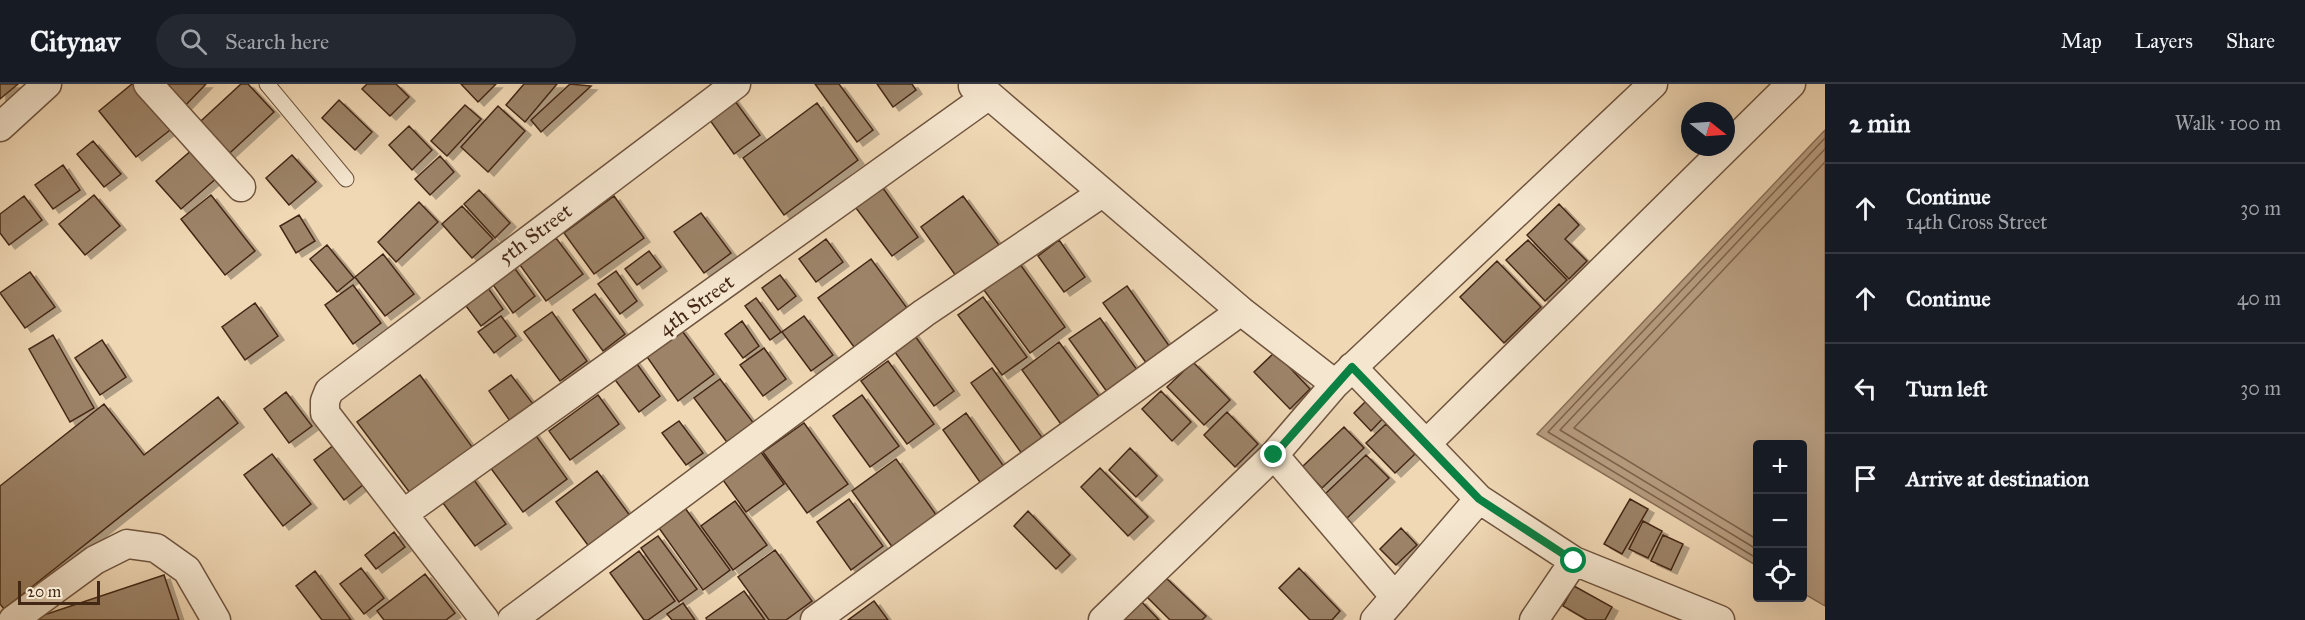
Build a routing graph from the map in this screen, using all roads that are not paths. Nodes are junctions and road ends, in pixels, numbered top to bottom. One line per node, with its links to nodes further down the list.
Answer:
1 (47, 84): 8 (street)
2 (148, 84): 10 (street)
3 (267, 84): 9 (lane)
4 (736, 84): 17 (street, 5th Street)
5 (1653, 84): 13 (street)
6 (1791, 84): 14 (street)
7 (980, 89): 11 (street); 17 (street, 4th Street)
8 (0, 127)
9 (346, 178)
10 (241, 187)
11 (1102, 193): 12 (street); 24 (street)
12 (1241, 311): 13 (street); 25 (street)
13 (1344, 376): 14 (street); 15 (street)
14 (1426, 444): 16 (street)
15 (1274, 455): 19 (street); 26 (street)
16 (1479, 499): 18 (street); 19 (street)
17 (403, 514): 23 (street)
18 (1574, 561): 20 (street); 28 (street)
19 (1395, 597): 27 (street)
20 (1666, 610): 29 (street)
21 (13, 620): 22 (street)
22 (216, 620)
23 (485, 620)
24 (512, 620)
25 (815, 620)
26 (1103, 620)
27 (1376, 620)
28 (1534, 620)
29 (1720, 620)

